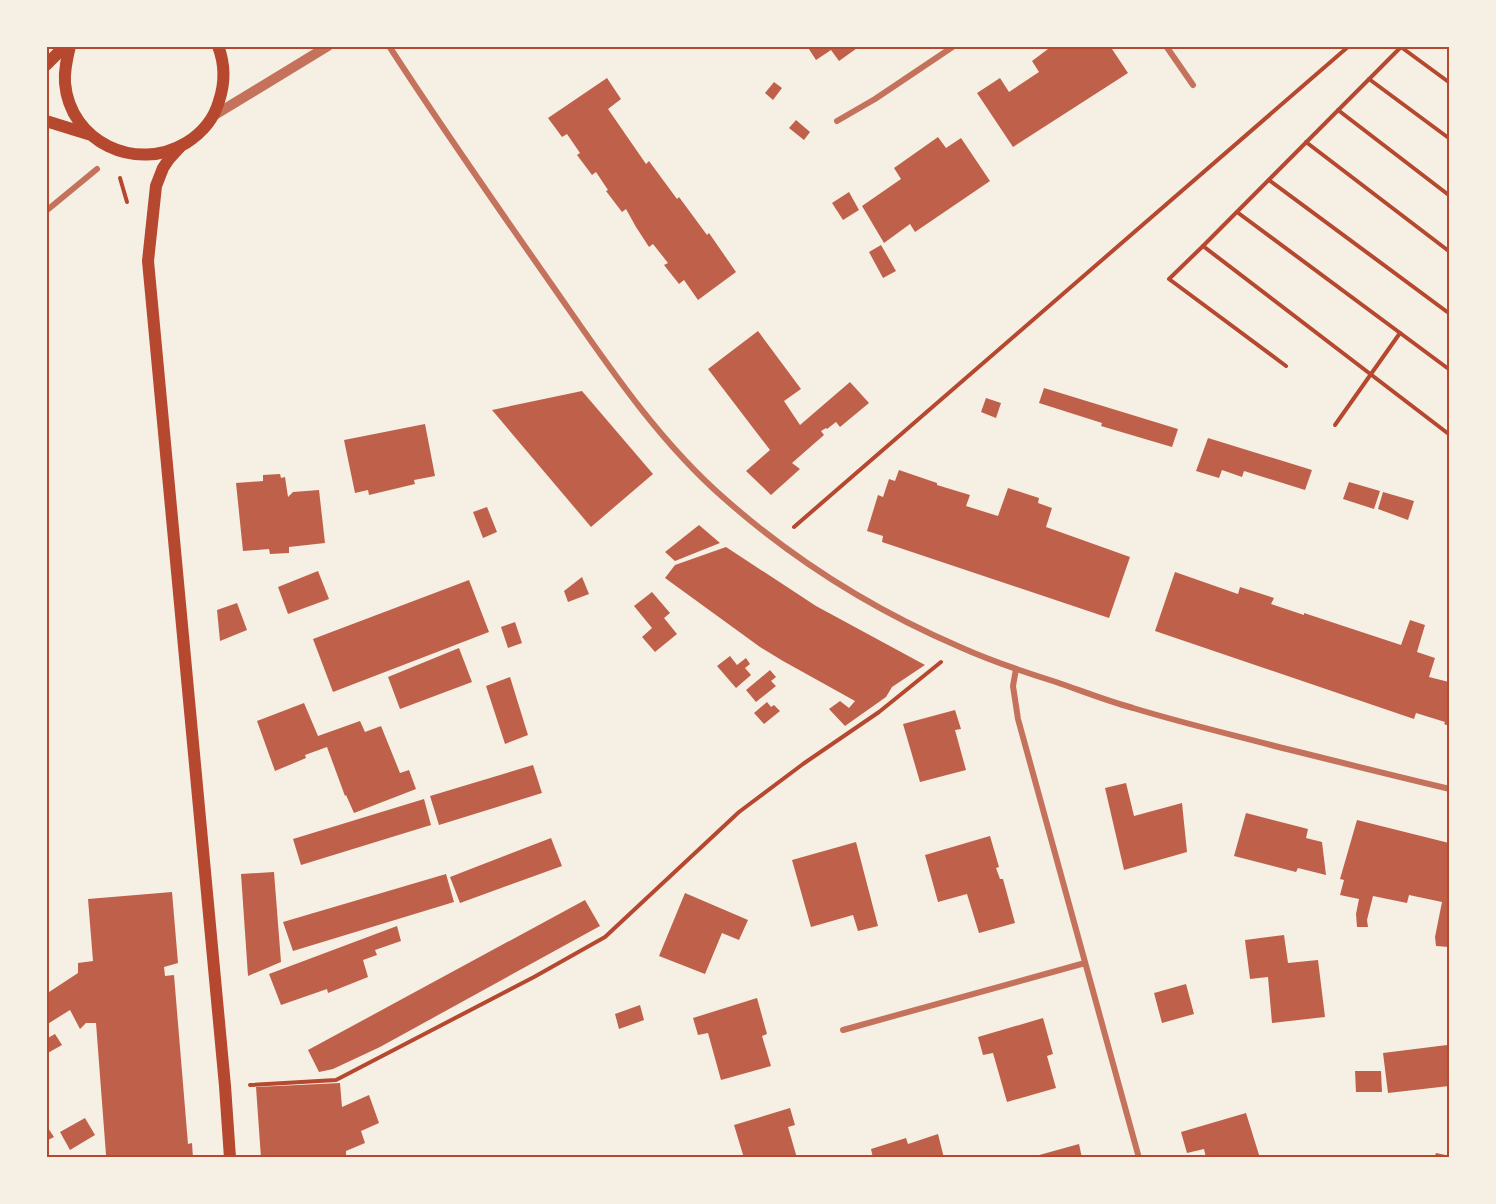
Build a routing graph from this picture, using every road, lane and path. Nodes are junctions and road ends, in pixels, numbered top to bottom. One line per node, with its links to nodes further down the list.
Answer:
1 (65, 46): 10 (main road)
2 (70, 46): 18 (main road)
3 (218, 46): 15 (main road)
4 (328, 46): 15 (street)
5 (389, 46): 36 (street)
6 (954, 46): 17 (street)
7 (1166, 46): 13 (street)
8 (1349, 46): 36 (path)
9 (1401, 47): 11 (path); 12 (path)
10 (46, 65)
11 (1369, 79): 14 (path); 19 (path)
12 (1449, 83)
13 (1193, 85)
14 (1338, 110): 20 (path); 24 (path)
15 (213, 116): 21 (main road)
16 (46, 121): 18 (main road)
17 (837, 121)
18 (92, 135): 21 (main road)
19 (1449, 139)
20 (1306, 142): 23 (path); 28 (path)
21 (180, 147): 42 (main road)
22 (97, 169): 25 (street)
23 (1269, 180): 26 (path); 29 (path)
24 (1449, 196)
25 (46, 211)
26 (1237, 212): 27 (path); 30 (path)
27 (1203, 246): 31 (path); 33 (path)
28 (1449, 252)
29 (1449, 314)
30 (1400, 333): 32 (path); 33 (path)
31 (1286, 366)
32 (1449, 370)
33 (1370, 374): 34 (path); 35 (path)
34 (1335, 425)
35 (1449, 435)
36 (778, 540): 37 (street)
37 (959, 647): 38 (street); 42 (path)
38 (1016, 669): 39 (street); 40 (street)
39 (1449, 789)
40 (1085, 963): 41 (street); 44 (street)
41 (843, 1030)
42 (225, 1086): 43 (main road)
43 (230, 1158)
44 (1139, 1158)

